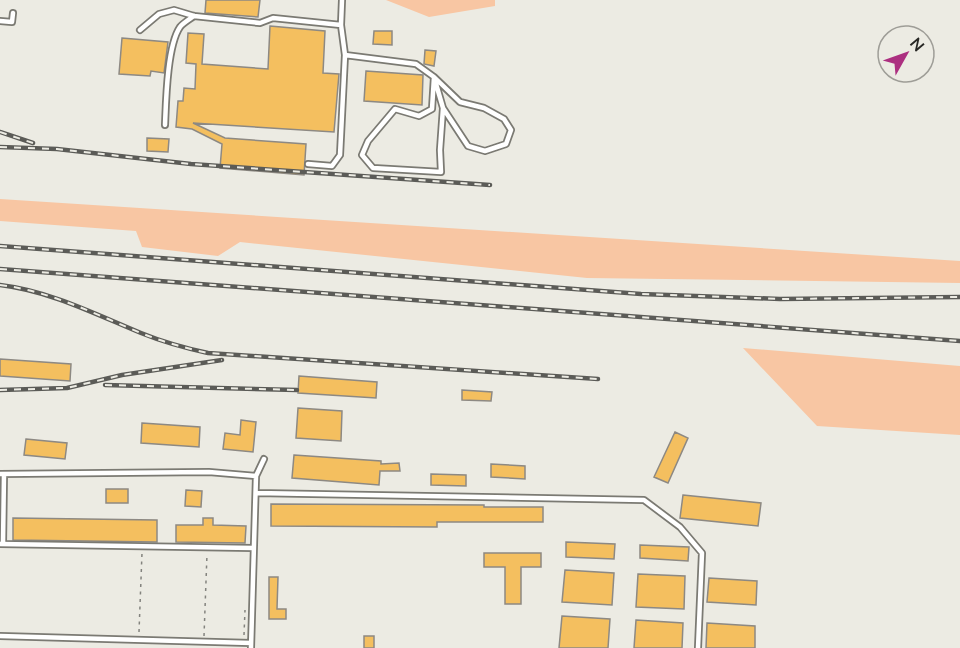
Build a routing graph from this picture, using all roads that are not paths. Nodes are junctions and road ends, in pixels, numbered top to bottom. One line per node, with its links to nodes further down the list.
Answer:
1 (342, 0): 5 (lane)
2 (13, 13): 4 (lane)
3 (194, 16): 5 (lane); 6 (lane); 10 (lane)
4 (0, 21)
5 (342, 26): 7 (lane)
6 (140, 30)
7 (345, 55): 8 (lane); 11 (lane)
8 (434, 77): 9 (lane); 9 (lane); 9 (lane)
9 (443, 108)
10 (165, 125)
11 (308, 164)
12 (264, 459): 14 (lane)
13 (2, 474): 14 (lane); 16 (lane)
14 (256, 476): 15 (lane)
15 (256, 493): 17 (lane); 20 (lane)
16 (2, 544): 17 (lane)
17 (253, 548): 19 (lane)
18 (0, 636): 19 (lane)
19 (251, 646)
20 (698, 648)

